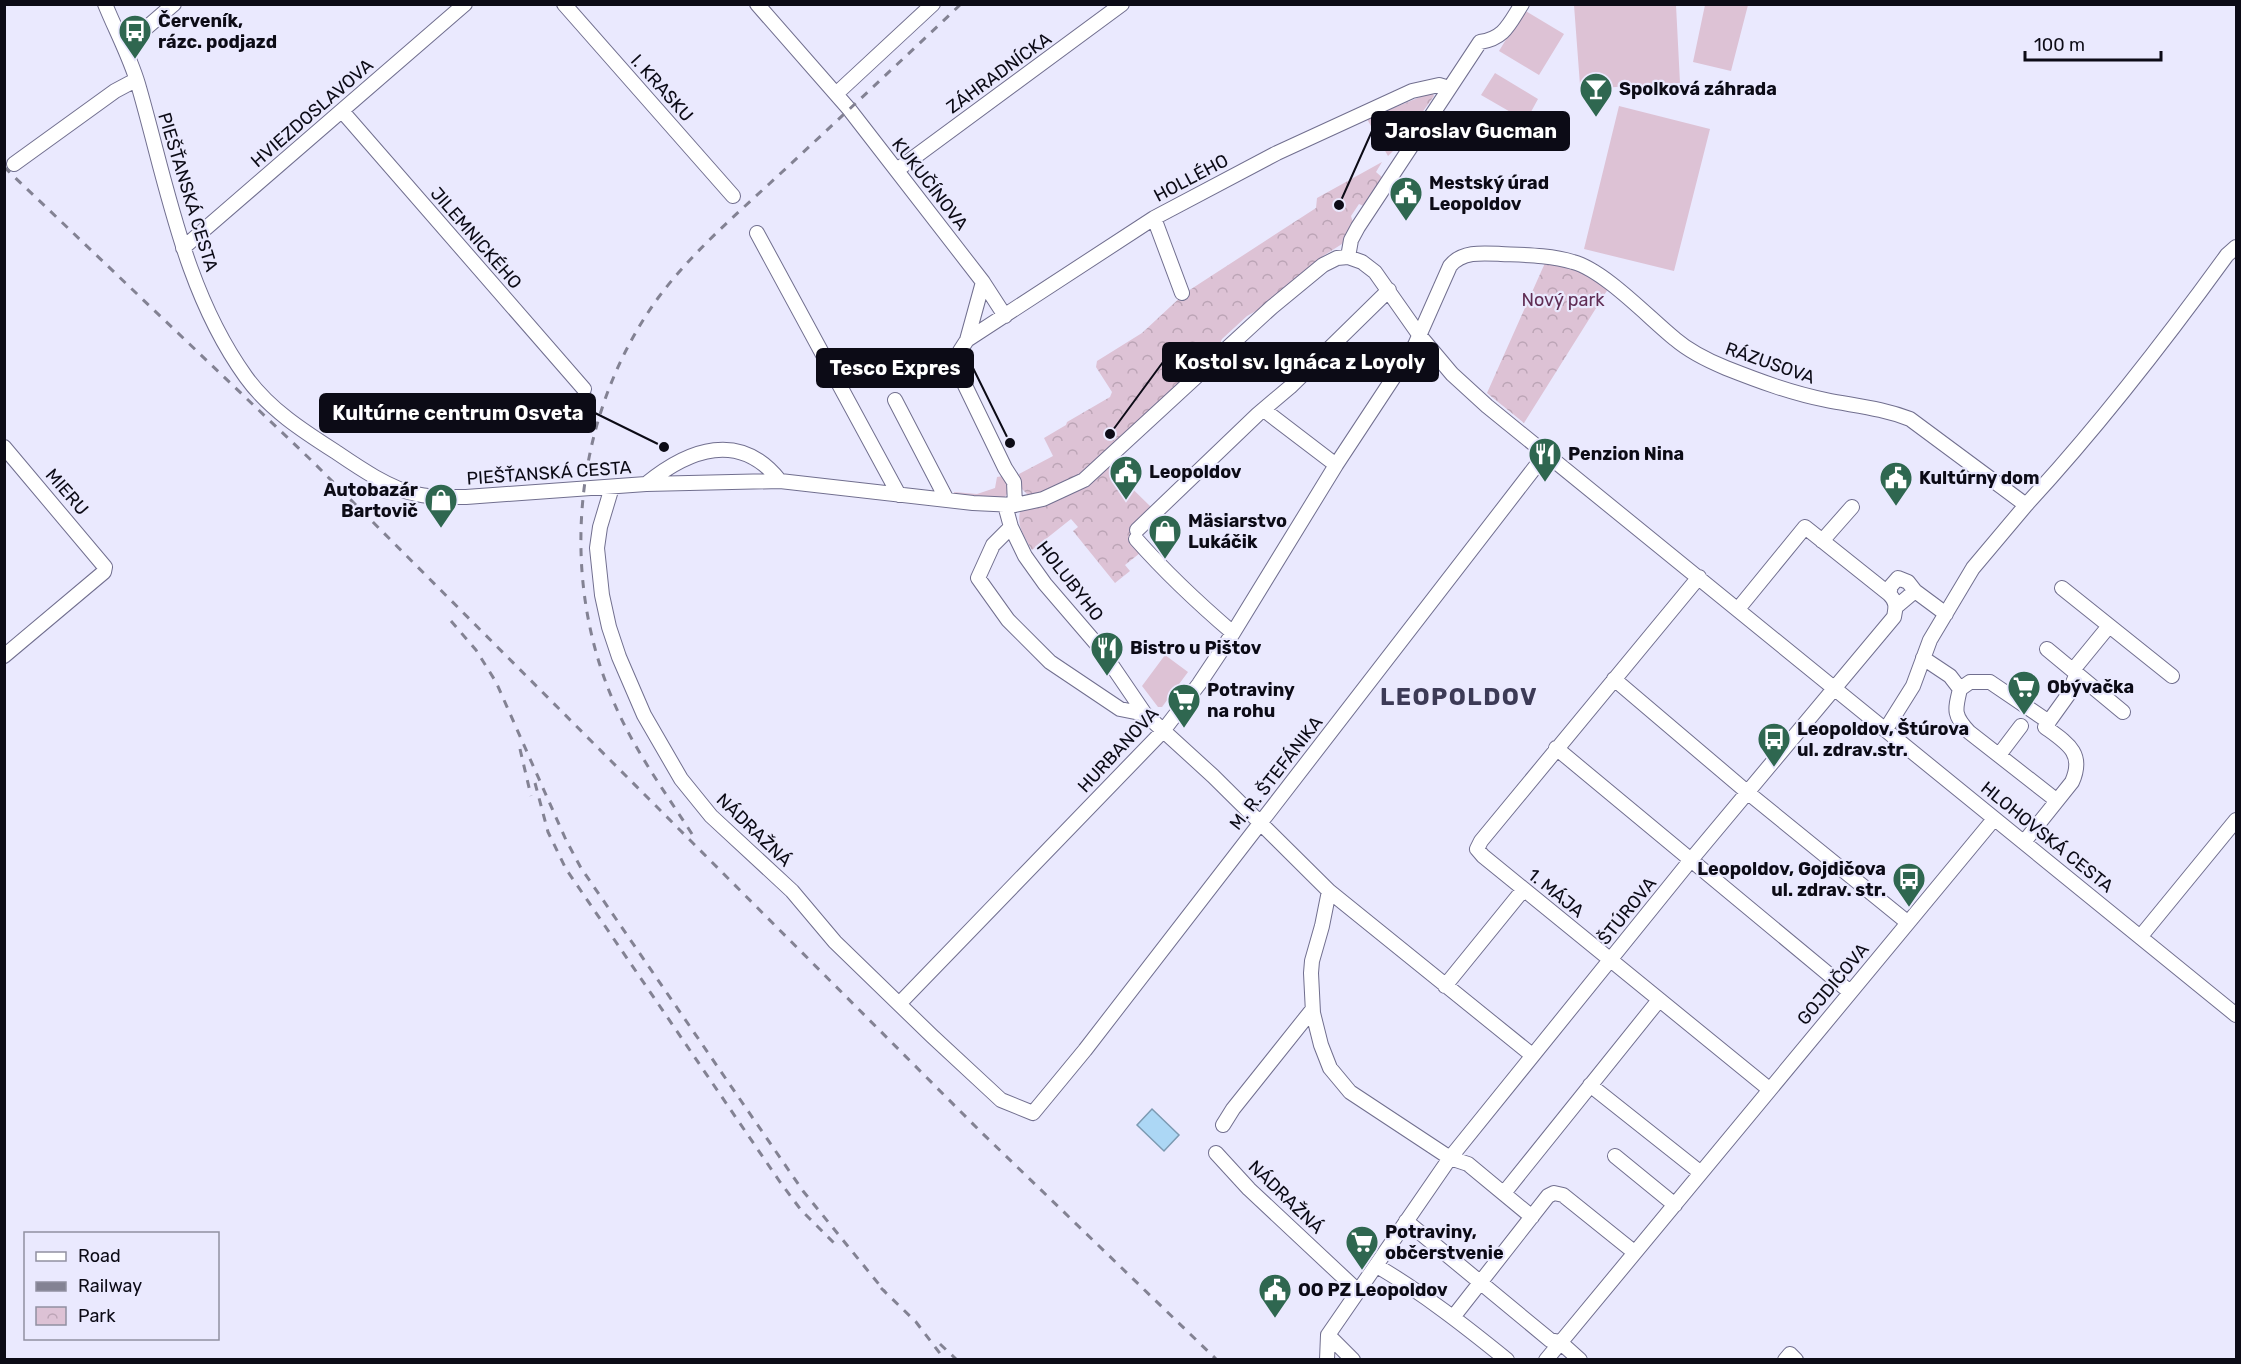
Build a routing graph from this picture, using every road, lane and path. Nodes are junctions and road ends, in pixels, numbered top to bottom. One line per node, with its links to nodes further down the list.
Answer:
1 (105, 4): 9 (street, PIEŠŤANSKÁ CESTA)
2 (174, 4): 9 (street)
3 (465, 4): 13 (street, HVIEZDOSLAVOVA)
4 (564, 4): 16 (street, I. KRASKU)
5 (757, 4): 12 (street)
6 (933, 4): 12 (street)
7 (1122, 4): 15 (street, ZÁHRADNÍCKA)
8 (1522, 4): 11 (street)
9 (124, 47): 10 (street, PIEŠŤANSKÁ CESTA)
10 (137, 82): 14 (street); 20 (street, PIEŠŤANSKÁ CESTA)
11 (1449, 88): 17 (street, HOLLÉHO); 21 (street)
12 (836, 93): 15 (street, KUKUČÍNOVA)
13 (342, 111): 20 (street, HVIEZDOSLAVOVA); 28 (street, JILEMNICKÉHO)
14 (14, 164)
15 (897, 170): 22 (street, KUKUČÍNOVA)
16 (733, 196)
17 (1154, 218): 24 (street); 25 (street, HOLLÉHO)
18 (757, 233): 37 (street)
19 (2236, 247): 40 (street)
20 (183, 248): 36 (street, PIEŠŤANSKÁ CESTA)
21 (1348, 257): 23 (street, HLOHOVSKÁ CESTA); 39 (street, PIEŠŤANSKÁ CESTA)
22 (983, 282): 25 (street, KUKUČÍNOVA); 27 (street)
23 (1389, 290): 26 (street, HLOHOVSKÁ CESTA); 30 (street)
24 (1182, 292)
25 (1005, 316): 27 (street, HOLLÉHO)
26 (1420, 336): 32 (street, HLOHOVSKÁ CESTA); 33 (street, HURBANOVA); 40 (street, RÁZUSOVA)
27 (967, 340): 39 (street, HOLUBYHO)
28 (584, 388)
29 (895, 400): 38 (street)
30 (1264, 410): 33 (street); 51 (street)
31 (4, 447): 53 (street, MIERU)
32 (1546, 453): 44 (street, HLOHOVSKÁ CESTA); 72 (street, M. R. ŠTEFÁNIKA)
33 (1336, 465): 51 (street, HURBANOVA)
34 (780, 481): 35 (street, PIEŠŤANSKÁ CESTA); 35 (street, PIEŠŤANSKÁ CESTA); 37 (street, PIEŠŤANSKÁ CESTA)
35 (646, 484): 36 (street, PIEŠŤANSKÁ CESTA)
36 (612, 487): 83 (street, NÁDRAŽNÁ)
37 (899, 495): 38 (street, PIEŠŤANSKÁ CESTA)
38 (947, 500): 39 (street, PIEŠŤANSKÁ CESTA)
39 (1010, 505): 42 (street, HOLUBYHO)
40 (2026, 505): 49 (street)
41 (1852, 507): 43 (street)
42 (1011, 527): 61 (street, HOLUBYHO); 61 (street)
43 (1822, 542): 47 (street); 48 (street)
44 (1699, 577): 48 (street, HLOHOVSKÁ CESTA); 57 (street, 1. MÁJA)
45 (2062, 588): 50 (street)
46 (1914, 591): 47 (street); 47 (street); 49 (street)
47 (1893, 601): 58 (street)
48 (1738, 609): 58 (street, HLOHOVSKÁ CESTA)
49 (1946, 614): 54 (street)
50 (2109, 626): 55 (street); 56 (street)
51 (1233, 633): 65 (street, HURBANOVA)
52 (2047, 649): 55 (street)
53 (4, 656)
54 (1923, 658): 59 (street); 64 (street)
55 (2075, 671): 60 (street); 62 (street)
56 (2172, 676)
57 (1614, 679): 66 (street, 1. MÁJA); 68 (street)
58 (1834, 688): 64 (street, HLOHOVSKÁ CESTA); 68 (street, ŠTÚROVA)
59 (1960, 689): 62 (street); 67 (street)
60 (2123, 712)
61 (1145, 714): 65 (street, HOLUBYHO)
62 (2049, 722): 69 (street)
63 (2021, 726): 67 (street)
64 (1886, 729): 70 (street, HLOHOVSKÁ CESTA)
65 (1163, 732): 72 (street, HOLUBYHO); 83 (street, HURBANOVA)
66 (1556, 748): 74 (street); 75 (street, 1. MÁJA)
67 (1999, 755): 69 (street)
68 (1747, 792): 74 (street, ŠTÚROVA); 77 (street)
69 (2056, 800): 73 (street)
70 (1994, 819): 73 (street, HLOHOVSKÁ CESTA); 77 (street, GOJDIČOVA)
71 (2236, 820): 78 (street)
72 (1261, 822): 76 (street, HOLUBYHO); 89 (street, M. R. ŠTEFÁNIKA)
73 (2024, 842): 78 (street, HLOHOVSKÁ CESTA)
74 (1690, 861): 79 (street, ŠTÚROVA); 81 (street)
75 (1523, 890): 79 (street, 1. MÁJA); 80 (street)
76 (1329, 891): 80 (street, HOLUBYHO); 84 (street)
77 (1907, 922): 81 (street, GOJDIČOVA)
78 (2141, 936): 85 (street, HLOHOVSKÁ CESTA)
79 (1610, 961): 82 (street, 1. MÁJA); 86 (street, ŠTÚROVA)
80 (1445, 986): 86 (street, HOLUBYHO)
81 (1850, 992): 88 (street, GOJDIČOVA)
82 (1659, 1000): 87 (street); 88 (street, 1. MÁJA)
83 (899, 1004): 89 (street, NÁDRAŽNÁ)
84 (1312, 1010): 90 (street); 93 (street)
85 (2236, 1015)
86 (1532, 1055): 93 (street, ŠTÚROVA)
87 (1590, 1085): 94 (street); 95 (street)
88 (1769, 1089): 94 (street, GOJDIČOVA)
89 (1033, 1113)
90 (1223, 1125)
91 (1215, 1153): 102 (street, NÁDRAŽNÁ)
92 (1615, 1156): 96 (street)
93 (1450, 1158): 95 (street); 98 (street, ŠTÚROVA)
94 (1701, 1173): 96 (street, GOJDIČOVA)
95 (1504, 1193): 97 (street)
96 (1675, 1204): 99 (street, GOJDIČOVA)
97 (1532, 1217): 99 (street); 101 (street)
98 (1406, 1221): 100 (street, ŠTÚROVA); 101 (street)
99 (1634, 1252): 105 (street, GOJDIČOVA)
100 (1377, 1266): 102 (street, ŠTÚROVA); 103 (street)
101 (1481, 1284): 103 (street); 105 (street)
102 (1358, 1291): 104 (street, ŠTÚROVA)
103 (1454, 1316): 108 (street)
104 (1328, 1335): 106 (street); 107 (street)
105 (1560, 1342): 109 (street, GOJDIČOVA); 110 (street)
106 (1328, 1359)
107 (1353, 1359)
108 (1507, 1359)
109 (1546, 1359)
110 (1580, 1359)
111 (1785, 1359): 112 (street)
112 (1796, 1359)

